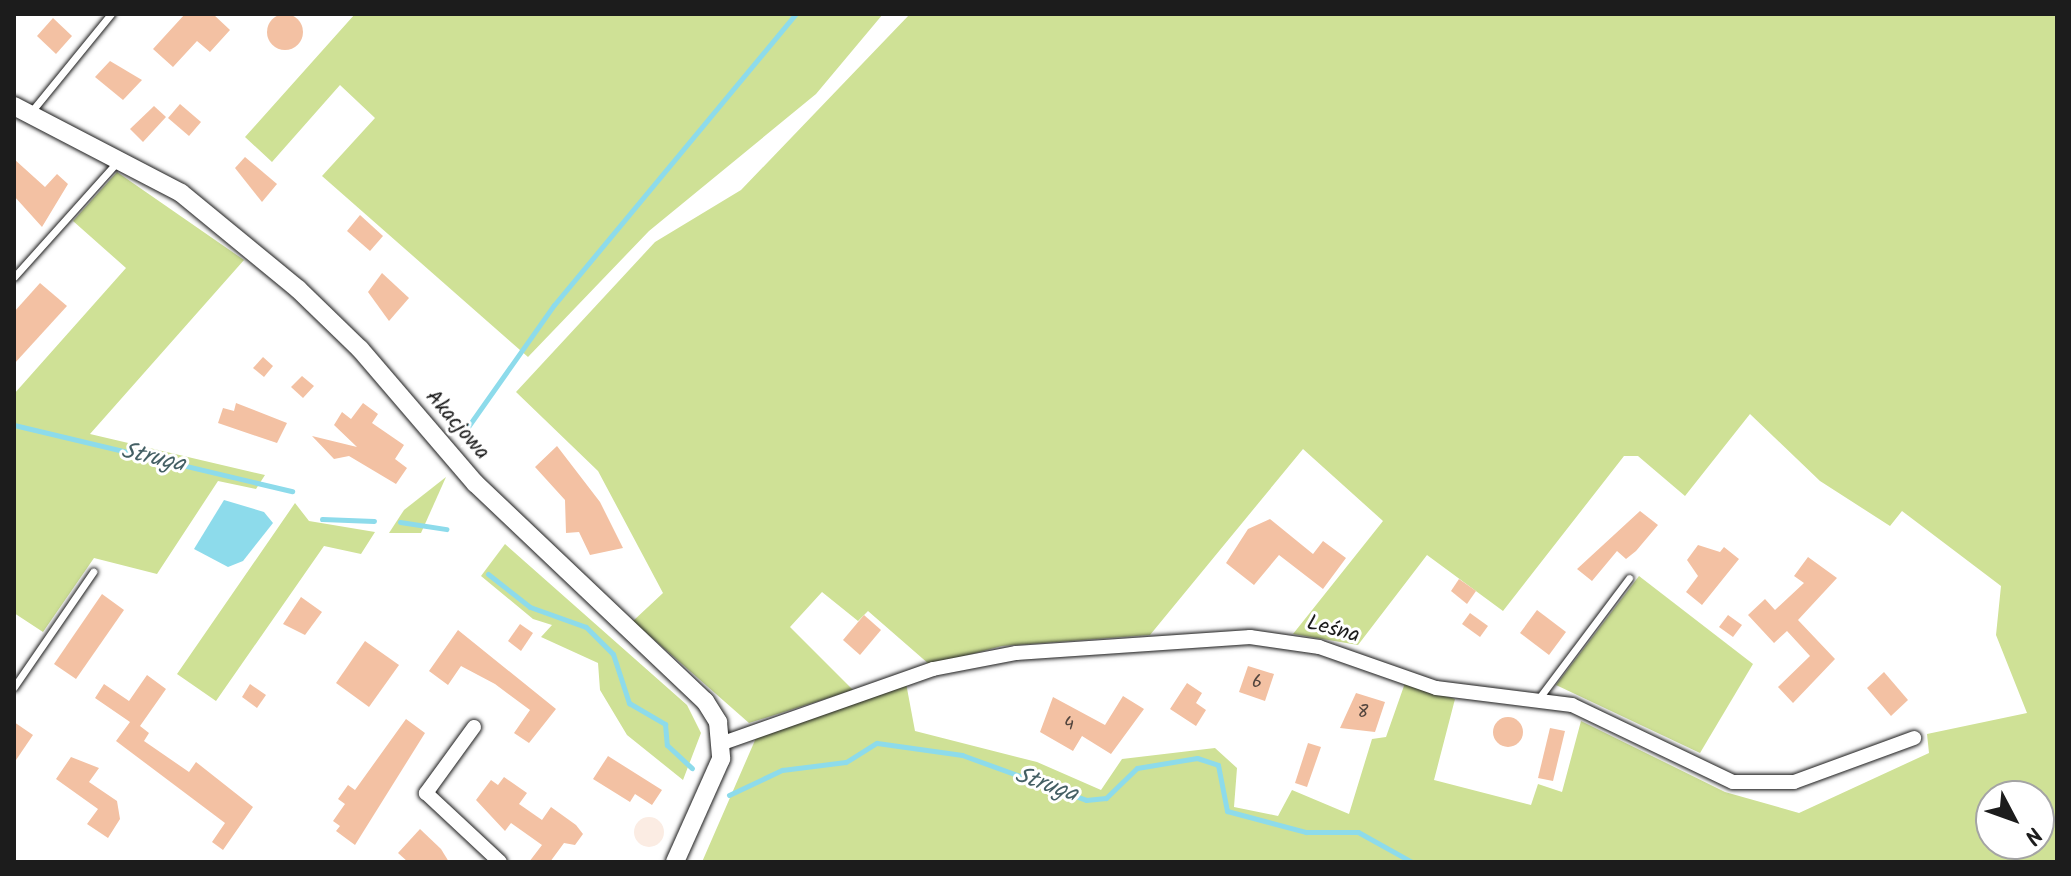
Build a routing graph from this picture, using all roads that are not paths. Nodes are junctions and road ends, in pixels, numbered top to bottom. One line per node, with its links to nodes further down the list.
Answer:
1 (111, 14): 2 (lane)
2 (22, 109): 3 (street, Akacjowa)
3 (122, 157): 4 (lane); 11 (street, Akacjowa)
4 (14, 277)
5 (93, 572): 7 (lane)
6 (1629, 578): 8 (lane)
7 (14, 687)
8 (1539, 698): 10 (street, Leśna); 11 (street, Leśna)
9 (474, 727): 12 (street)
10 (1914, 738)
11 (723, 743): 13 (street)
12 (500, 862)
13 (675, 862)

